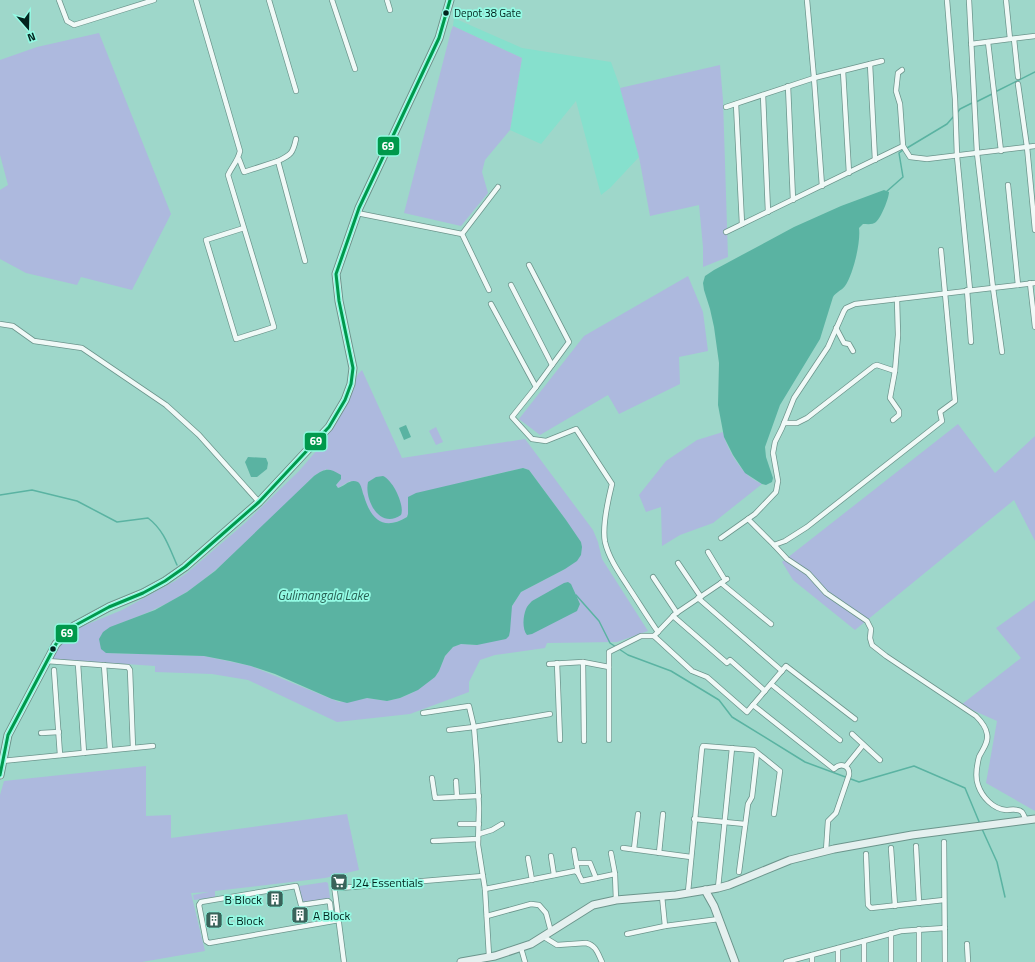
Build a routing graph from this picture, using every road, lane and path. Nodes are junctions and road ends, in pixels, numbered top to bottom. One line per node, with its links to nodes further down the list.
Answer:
1 (59, 0): 2 (street)
2 (154, 0)
3 (196, 0): 37 (street)
4 (269, 0): 26 (street)
5 (332, 0): 19 (street)
6 (387, 0): 12 (street)
7 (450, 0): 46 (main road)
8 (807, 0): 23 (street)
9 (947, 0): 36 (street)
10 (969, 0): 16 (street)
11 (1006, 0): 14 (street)
12 (390, 10)
13 (1035, 36): 14 (street)
14 (1012, 39): 15 (street); 22 (street)
15 (988, 42): 16 (street); 34 (street)
16 (971, 44): 35 (street)
17 (882, 61): 18 (street)
18 (870, 64): 21 (street); 39 (street)
19 (355, 69)
20 (902, 70): 31 (street)
21 (843, 71): 23 (street); 40 (street)
22 (1018, 77)
23 (814, 78): 25 (street); 42 (street)
24 (1018, 84): 33 (street)
25 (788, 86): 27 (street); 44 (street)
26 (296, 91)
27 (763, 95): 28 (street); 45 (street)
28 (736, 104): 29 (street); 47 (street)
29 (726, 107)
30 (296, 139): 38 (street)
31 (903, 146): 36 (street); 39 (street)
32 (1035, 146): 33 (street)
33 (1027, 147): 34 (street); 49 (street)
34 (1001, 150): 35 (street)
35 (977, 154): 36 (street); 58 (street)
36 (956, 156): 60 (street)
37 (239, 159): 38 (street); 48 (street)
38 (278, 160): 53 (street)
39 (875, 160): 40 (street)
40 (849, 173): 42 (street)
41 (1008, 185): 57 (street)
42 (822, 186): 44 (street)
43 (498, 187): 51 (street)
44 (793, 200): 45 (street)
45 (768, 212): 47 (street)
46 (357, 213): 51 (street); 75 (main road)
47 (742, 224): 50 (street)
48 (244, 228): 48 (street)
49 (1035, 230)
50 (726, 232)
51 (462, 234): 59 (street)
52 (941, 250): 61 (street)
53 (305, 261)
54 (529, 265): 70 (street)
55 (1033, 283): 57 (street); 65 (street)
56 (511, 285): 70 (street)
57 (1018, 285): 58 (street)
58 (993, 288): 60 (street); 69 (street)
59 (489, 290)
60 (969, 290): 61 (street); 67 (street)
61 (945, 294): 62 (street); 78 (street)
62 (897, 299): 66 (street); 71 (street)
63 (491, 304): 72 (street)
64 (0, 324): 75 (street)
65 (1035, 327)
66 (836, 328): 68 (street); 74 (street)
67 (971, 342)
68 (853, 351)
69 (1002, 352)
70 (552, 365): 72 (street)
71 (895, 371): 73 (street); 74 (street)
72 (536, 387): 86 (street)
73 (893, 420)
74 (784, 423): 76 (street)
75 (259, 502): 87 (main road)
76 (748, 519): 77 (street); 78 (street)
77 (721, 538)
78 (774, 545): 132 (street)
79 (708, 552): 82 (street)
80 (678, 564): 83 (street)
81 (652, 577): 84 (street)
82 (724, 581): 83 (street); 85 (street)
83 (699, 598): 84 (street); 95 (street)
84 (675, 614): 86 (street); 97 (street)
85 (771, 624)
86 (656, 634): 93 (street); 98 (street)
87 (47, 661): 90 (street); 120 (main road)
88 (583, 662): 89 (street); 93 (street); 110 (street)
89 (557, 663): 91 (street); 107 (street)
90 (78, 664): 92 (street); 116 (street)
91 (548, 664)
92 (104, 666): 113 (street); 115 (street)
93 (609, 666): 108 (street)
94 (54, 670): 104 (street)
95 (782, 671): 96 (street); 101 (street)
96 (771, 684): 97 (street); 109 (street)
97 (765, 691): 98 (street)
98 (753, 705): 121 (street)
99 (423, 712): 102 (street)
100 (550, 714): 102 (street)
101 (855, 718)
102 (474, 727): 103 (street); 125 (street)
103 (449, 730)
104 (59, 732): 105 (street); 118 (street)
105 (41, 733)
106 (852, 734): 111 (street)
107 (560, 740)
108 (609, 740)
109 (840, 740)
110 (584, 741)
111 (863, 745): 119 (street); 121 (street)
112 (153, 746): 113 (street)
113 (133, 748): 115 (street)
114 (732, 748): 117 (street); 130 (street); 133 (street)
115 (110, 750): 116 (street)
116 (84, 753): 118 (street)
117 (757, 753): 129 (street); 137 (street)
118 (60, 755): 120 (street)
119 (880, 760)
120 (2, 761): 122 (main road)
121 (846, 766): 146 (street)
122 (0, 775)
123 (432, 778): 126 (street)
124 (456, 780): 126 (street)
125 (479, 796): 126 (street); 135 (street)
126 (457, 797)
127 (638, 814): 144 (street)
128 (662, 814): 148 (street)
129 (774, 814)
130 (694, 819): 133 (street); 151 (street)
131 (1035, 819): 132 (main road)
132 (1026, 820): 146 (main road)
133 (724, 822): 137 (street); 163 (street)
134 (460, 824): 135 (street)
135 (479, 824): 138 (street)
136 (502, 824): 138 (street)
137 (745, 824): 154 (street)
138 (478, 836): 139 (street); 158 (street)
139 (433, 841)
140 (944, 842): 169 (street)
141 (916, 846): 170 (street)
142 (623, 848): 144 (street)
143 (891, 848): 171 (street)
144 (634, 849): 148 (street)
145 (574, 850): 153 (street)
146 (826, 851): 163 (main road)
147 (611, 853): 156 (street)
148 (659, 853): 151 (street)
149 (866, 854): 171 (street)
150 (550, 856): 157 (street)
151 (691, 857): 166 (street)
152 (528, 858): 160 (street)
153 (576, 863): 155 (street); 159 (street)
154 (740, 872)
155 (578, 873): 157 (street); 159 (street)
156 (615, 874): 159 (street); 168 (street)
157 (554, 875): 160 (street)
158 (483, 876): 162 (street); 164 (street)
159 (596, 878)
160 (532, 880): 164 (street)
161 (334, 885): 172 (street)
162 (340, 888)
163 (718, 888): 165 (main road)
164 (486, 889): 174 (street)
165 (706, 890): 166 (main road); 175 (main road)
166 (688, 892): 167 (main road)
167 (662, 896): 168 (main road); 178 (street)
168 (616, 900): 181 (main road)
169 (944, 900): 170 (street); 179 (street)
170 (919, 903): 171 (street)
171 (895, 906)
172 (338, 914): 173 (street); 176 (street)
173 (331, 915): 177 (street); 177 (street)
174 (487, 916): 181 (street); 190 (street)
175 (719, 919): 178 (street); 195 (main road)
176 (339, 920): 177 (street); 191 (street)
177 (332, 921)
178 (664, 926): 183 (street)
179 (945, 928): 180 (street); 202 (street)
180 (919, 929): 182 (street); 201 (street)
181 (551, 932): 184 (main road)
182 (891, 933): 185 (street); 200 (street)
183 (627, 934)
184 (544, 937): 187 (main road); 194 (street)
185 (864, 941): 188 (street); 199 (street)
186 (967, 944): 203 (street)
187 (521, 948): 190 (main road); 193 (street)
188 (838, 948): 189 (street); 198 (street)
189 (812, 955): 196 (street); 197 (street)
190 (489, 956): 192 (main road)
191 (344, 962)
192 (461, 962)
193 (525, 962)
194 (602, 962)
195 (735, 962)
196 (786, 962)
197 (812, 962)
198 (838, 962)
199 (864, 962)
200 (891, 962)
201 (919, 962)
202 (945, 962)
203 (968, 962)

